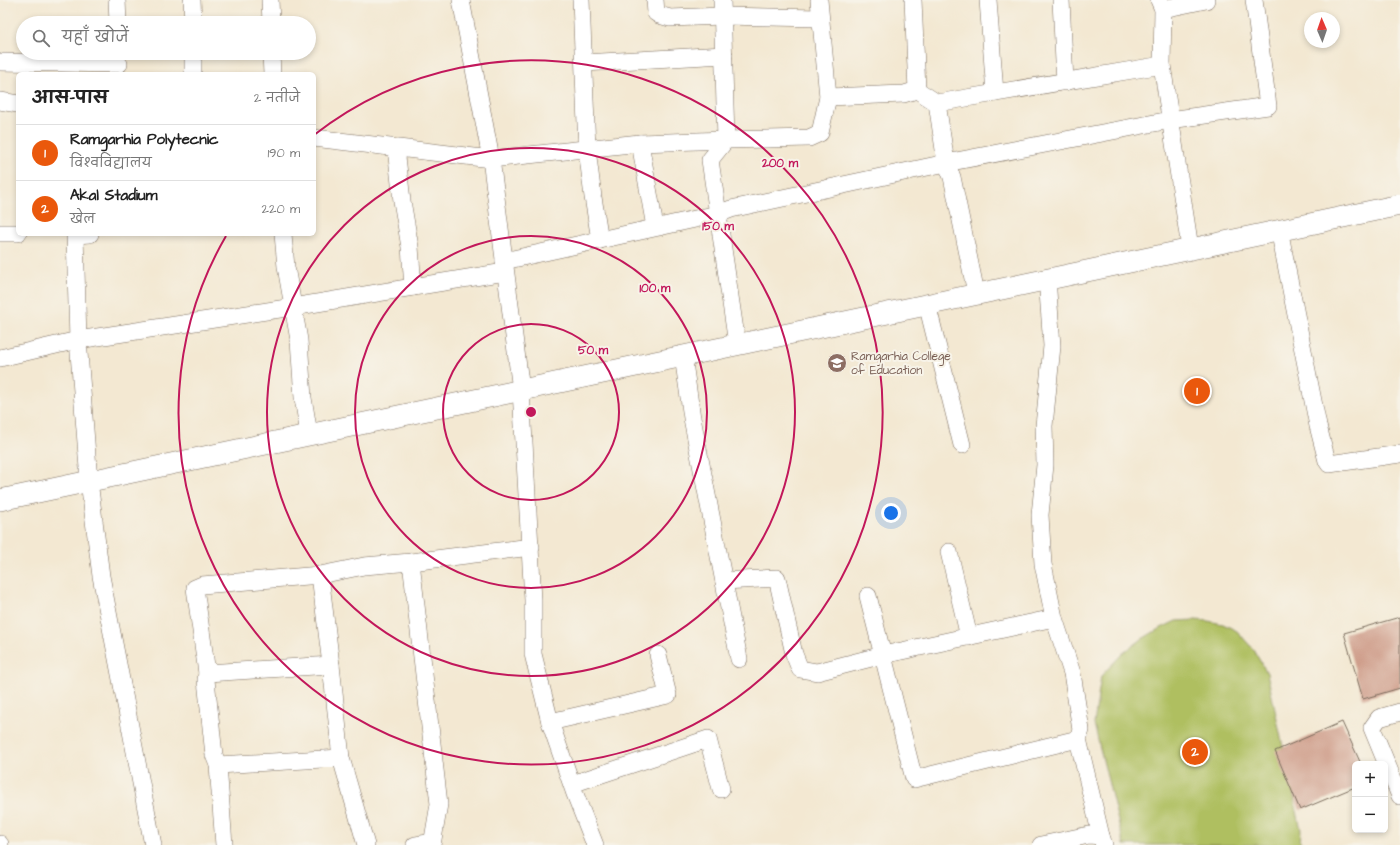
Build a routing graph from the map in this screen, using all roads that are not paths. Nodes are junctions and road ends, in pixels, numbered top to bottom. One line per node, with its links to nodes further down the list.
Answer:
1 (117, 0): 15 (street)
2 (192, 0): 16 (street)
3 (270, 0): 17 (street)
4 (461, 0): 41 (street)
5 (581, 0): 23 (street)
6 (655, 0): 14 (street)
7 (819, 0): 18 (street)
8 (913, 0): 29 (street)
9 (988, 0): 30 (street)
10 (1061, 0): 28 (street)
11 (1206, 0): 13 (street)
12 (1254, 0): 35 (street)
13 (1161, 5): 25 (street)
14 (722, 8): 18 (street); 19 (street)
15 (118, 16)
16 (193, 16)
17 (271, 16)
18 (820, 18): 31 (street)
19 (724, 55): 23 (street); 37 (street)
20 (193, 60): 26 (street)
21 (271, 60): 27 (street)
22 (0, 62): 24 (street)
23 (584, 63): 40 (street)
24 (119, 64)
25 (1162, 65): 28 (street); 35 (street)
26 (194, 72)
27 (272, 72)
28 (1065, 82): 30 (street)
29 (917, 90): 31 (street); 33 (street)
30 (995, 93): 33 (street)
31 (828, 97): 37 (street)
32 (0, 101): 34 (street)
33 (937, 103): 42 (street)
34 (16, 104)
35 (1170, 120): 42 (street); 52 (street)
36 (316, 138): 39 (street)
37 (726, 140): 38 (street); 44 (street)
38 (640, 143): 40 (street); 45 (street)
39 (396, 148): 41 (street); 55 (street)
40 (587, 149): 41 (street); 51 (street)
41 (491, 159): 53 (street)
42 (946, 163): 44 (street); 56 (street)
43 (1400, 205): 46 (main road)
44 (718, 214): 45 (street); 60 (street)
45 (655, 227): 51 (street)
46 (1279, 229): 52 (main road); 66 (street)
47 (0, 233): 48 (street)
48 (16, 233)
49 (80, 236): 59 (street)
50 (283, 236): 58 (street)
51 (600, 240): 53 (street)
52 (1190, 248): 54 (main road)
53 (505, 267): 55 (street); 63 (street)
54 (1047, 278): 56 (main road); 75 (street)
55 (413, 287): 58 (street)
56 (976, 294): 57 (main road)
57 (927, 304): 60 (main road); 65 (street)
58 (293, 307): 59 (street); 64 (street)
59 (78, 340): 62 (street); 67 (street)
60 (736, 344): 61 (main road)
61 (683, 356): 63 (main road); 73 (street)
62 (0, 358)
63 (520, 390): 64 (main road); 69 (street)
64 (309, 434): 67 (main road)
65 (962, 445)
66 (1400, 454)
67 (89, 481): 68 (main road); 92 (street)
68 (0, 500)
69 (531, 547): 71 (street); 83 (street)
70 (949, 552): 76 (street)
71 (411, 562): 72 (street); 91 (street)
72 (320, 575): 80 (street); 81 (street)
73 (724, 581): 78 (street); 79 (street)
74 (868, 596): 78 (street)
75 (1054, 618): 76 (street); 84 (street)
76 (969, 637): 78 (street)
77 (658, 655): 83 (street)
78 (883, 656): 84 (street)
79 (739, 659)
80 (331, 665): 81 (street); 85 (street)
81 (207, 673): 86 (street)
82 (1400, 712): 89 (street)
83 (550, 722): 87 (street)
84 (1078, 739): 90 (street)
85 (341, 758): 86 (street); 94 (street)
86 (218, 765): 93 (street)
87 (572, 784): 88 (street); 96 (street)
88 (721, 789)
89 (1400, 796)
90 (1102, 840): 97 (street)
91 (432, 844): 95 (street)
92 (153, 845)
93 (224, 845)
94 (366, 845)
95 (415, 845)
96 (595, 845)
97 (1041, 845)

